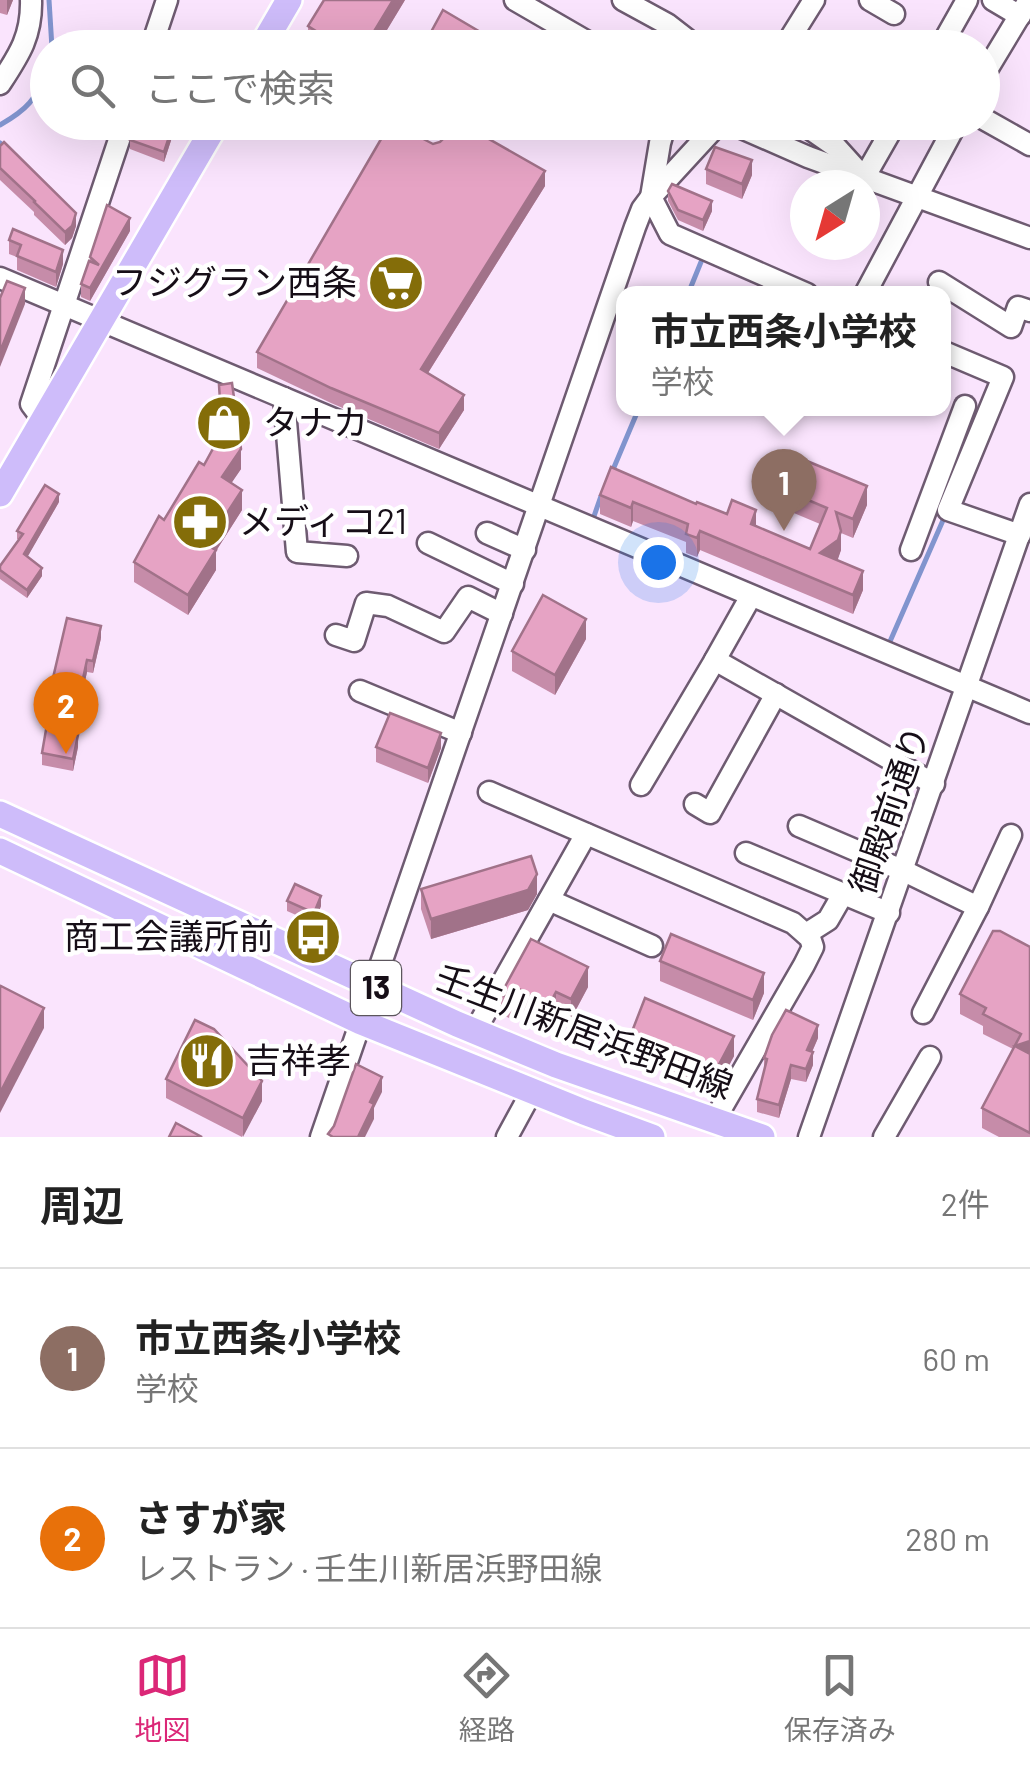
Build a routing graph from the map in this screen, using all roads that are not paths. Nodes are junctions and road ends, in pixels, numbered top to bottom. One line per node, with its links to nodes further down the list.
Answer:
1 (31, 0): 19 (street)
2 (167, 0): 12 (street)
3 (289, 0): 13 (main road)
4 (516, 0): 14 (street)
5 (814, 0): 16 (street)
6 (870, 0): 11 (street)
7 (967, 0): 17 (street)
8 (993, 0): 10 (street)
9 (631, 1): 15 (street)
10 (1024, 8): 18 (street)
11 (894, 14)
12 (157, 30)
13 (272, 30)
14 (567, 30)
15 (677, 30)
16 (795, 30)
17 (950, 30)
18 (1000, 48)
19 (0, 84)
20 (1000, 128): 29 (street)
21 (119, 140): 43 (street)
22 (207, 140): 45 (main road)
23 (663, 140): 35 (street)
24 (704, 140): 35 (street)
25 (772, 140): 30 (street)
26 (826, 140): 31 (street)
27 (886, 140): 32 (street)
28 (947, 140): 34 (street)
29 (1030, 145)
30 (845, 170)
31 (857, 170)
32 (869, 170)
33 (880, 184): 34 (street)
34 (915, 196): 36 (street); 40 (street)
35 (652, 197): 39 (street); 52 (street)
36 (1030, 238)
37 (0, 278): 43 (street)
38 (939, 282): 41 (street)
39 (789, 286)
40 (869, 286)
41 (945, 286)
42 (951, 290): 44 (street)
43 (63, 304): 45 (street); 49 (street)
44 (1030, 311)
45 (102, 320): 47 (street); 49 (main road)
46 (951, 355): 53 (street)
47 (284, 398): 52 (street); 59 (street)
48 (965, 406): 53 (street)
49 (44, 420): 50 (main road)
50 (0, 494)
51 (1030, 504): 55 (street, 御殿前通り)
52 (540, 507): 57 (street); 63 (street)
53 (938, 507): 55 (street); 58 (street)
54 (487, 532): 57 (street)
55 (1020, 534): 60 (street, 御殿前通り)
56 (428, 543): 62 (street)
57 (525, 550): 62 (street)
58 (911, 550)
59 (348, 556)
60 (1011, 560): 61 (street); 67 (street, 御殿前通り)
61 (1030, 574)
62 (513, 584): 64 (street)
63 (752, 596): 66 (street); 67 (street)
64 (502, 614): 65 (street); 71 (street)
65 (336, 635)
66 (715, 660): 69 (street); 73 (street)
67 (968, 686): 70 (street); 72 (street, 御殿前通り)
68 (360, 691): 71 (street)
69 (776, 694): 72 (street); 75 (street)
70 (1030, 712)
71 (460, 734): 89 (street)
72 (934, 784): 82 (street, 御殿前通り)
73 (641, 785)
74 (488, 792): 78 (street)
75 (695, 804)
76 (0, 814): 89 (main road, 壬生川新居浜野田線 / 13)
77 (798, 826): 82 (street)
78 (586, 834): 84 (street); 87 (street)
79 (1010, 835): 85 (street)
80 (0, 850): 91 (main road, 壬生川新居浜野田線 / 13)
81 (746, 853): 83 (street)
82 (904, 871): 85 (street); 86 (street, 御殿前通り)
83 (843, 894): 86 (street); 87 (street)
84 (549, 900): 88 (street); 92 (street)
85 (978, 907): 90 (street)
86 (889, 913): 100 (street, 御殿前通り)
87 (806, 934): 95 (street)
88 (652, 946)
89 (374, 988): 91 (street); 92 (main road, 壬生川新居浜野田線 / 13)
90 (923, 1013)
91 (361, 1022): 94 (main road, 壬生川新居浜野田線 / 13); 96 (street)
92 (474, 1031): 95 (main road, 壬生川新居浜野田線 / 13)
93 (930, 1057): 101 (street)
94 (532, 1091): 97 (street); 98 (main road, 壬生川新居浜野田線 / 13)
95 (714, 1121): 99 (main road, 壬生川新居浜野田線 / 13)
96 (321, 1137)
97 (506, 1137)
98 (652, 1137)
99 (762, 1137)
100 (809, 1137)
101 (884, 1137)

